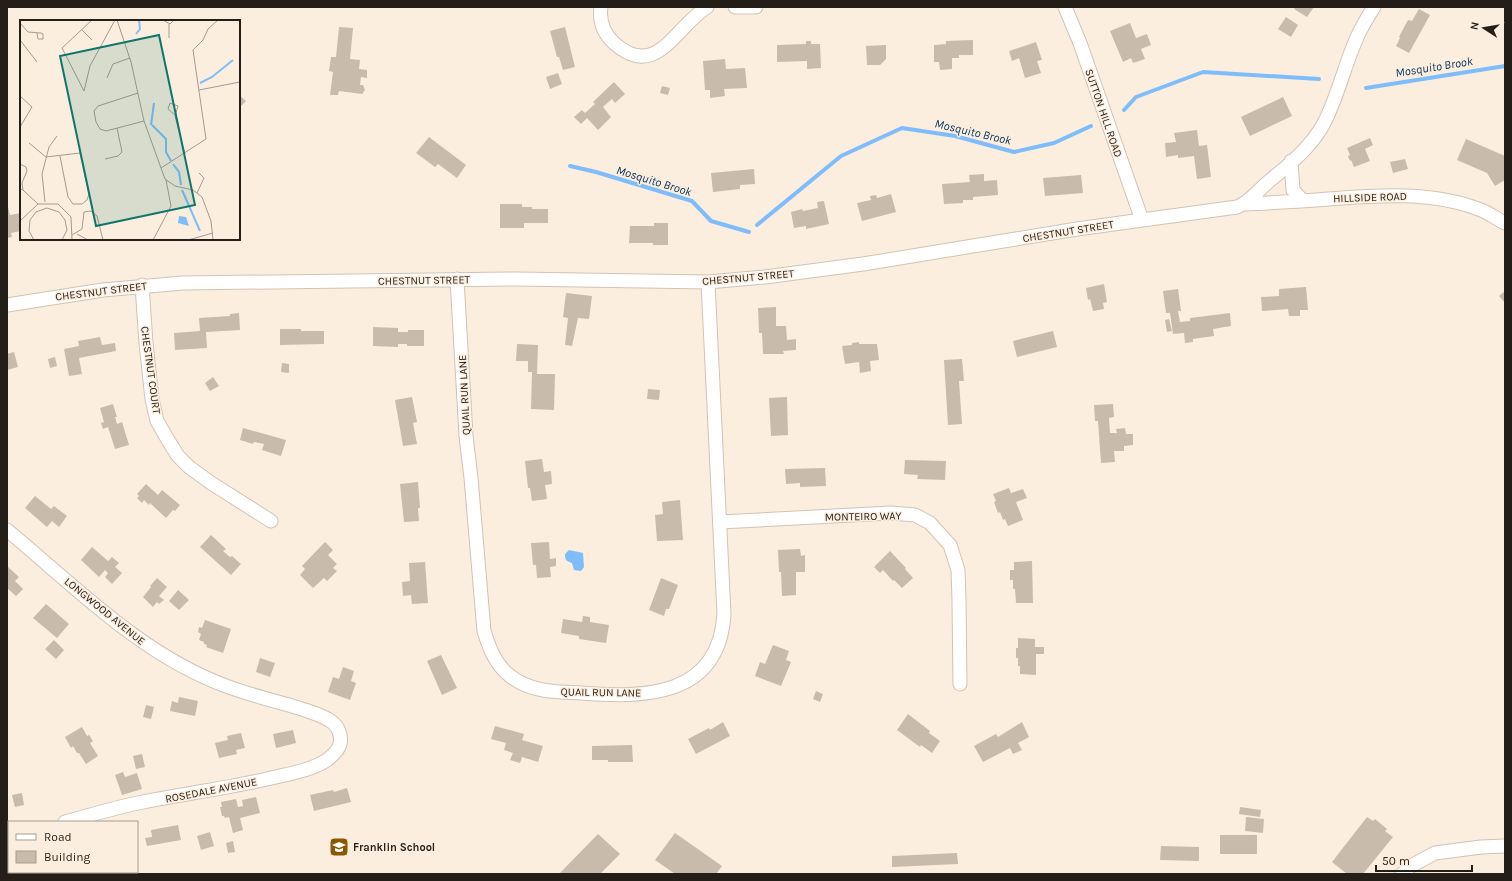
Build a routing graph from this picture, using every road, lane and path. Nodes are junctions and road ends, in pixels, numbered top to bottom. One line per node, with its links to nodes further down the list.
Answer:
1 (601, 7): 2 (street)
2 (707, 7)
3 (735, 7): 4 (street)
4 (756, 7)
5 (1066, 7): 10 (street, SUTTON HILL ROAD)
6 (1374, 7): 7 (street)
7 (1291, 161): 8 (street); 9 (street)
8 (1302, 200): 9 (street, HILLSIDE ROAD); 11 (street, HILLSIDE ROAD)
9 (1244, 204): 10 (street, CHESTNUT STREET)
10 (1142, 220): 13 (street, CHESTNUT STREET)
11 (1505, 223)
12 (457, 279): 13 (street, CHESTNUT STREET); 14 (street, CHESTNUT STREET); 17 (street, QUAIL RUN LANE)
13 (708, 282): 17 (street, QUAIL RUN LANE)
14 (142, 286): 15 (street, CHESTNUT STREET); 16 (street, CHESTNUT COURT)
15 (7, 305)
16 (271, 521)
17 (720, 522): 19 (street, MONTEIRO WAY)
18 (7, 530): 20 (street, LONGWOOD AVENUE)
19 (960, 684)
20 (340, 736): 21 (street, ROSEDALE AVENUE)
21 (69, 821)
22 (1505, 846): 23 (street)
23 (1402, 874)

